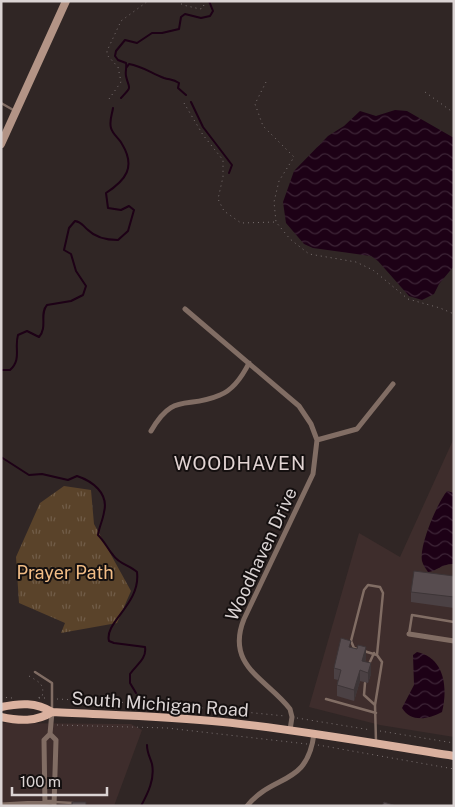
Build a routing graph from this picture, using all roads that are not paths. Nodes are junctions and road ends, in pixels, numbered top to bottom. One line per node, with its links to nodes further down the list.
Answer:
1 (66, 1): 3 (main road)
2 (1, 103): 3 (lane)
3 (16, 112): 4 (main road)
4 (1, 144)
5 (185, 309): 6 (street)
6 (250, 363): 8 (street); 9 (street)
7 (393, 384): 9 (street)
8 (151, 431)
9 (317, 440): 23 (street, Woodhaven Drive)
10 (454, 622): 11 (lane)
11 (409, 634): 12 (street)
12 (454, 640)
13 (375, 654): 13 (lane); 14 (lane); 18 (lane)
14 (368, 668)
15 (35, 672): 20 (lane)
16 (364, 682): 18 (lane)
17 (326, 699): 21 (lane)
18 (375, 705): 21 (lane)
19 (1, 707): 20 (main road, South Michigan Road)
20 (52, 712): 22 (main road, South Michigan Road); 23 (main road, South Michigan Road); 24 (street)
21 (376, 713): 26 (lane)
22 (1, 716)
23 (290, 730): 25 (main road, South Michigan Road)
24 (50, 734): 29 (street); 30 (street)
25 (314, 734): 26 (main road, South Michigan Road); 32 (street)
26 (376, 743): 27 (main road, South Michigan Road)
27 (454, 756)
28 (76, 803): 30 (lane)
29 (45, 804): 30 (street); 31 (street)
30 (54, 804)
31 (1, 805)
32 (248, 806)

